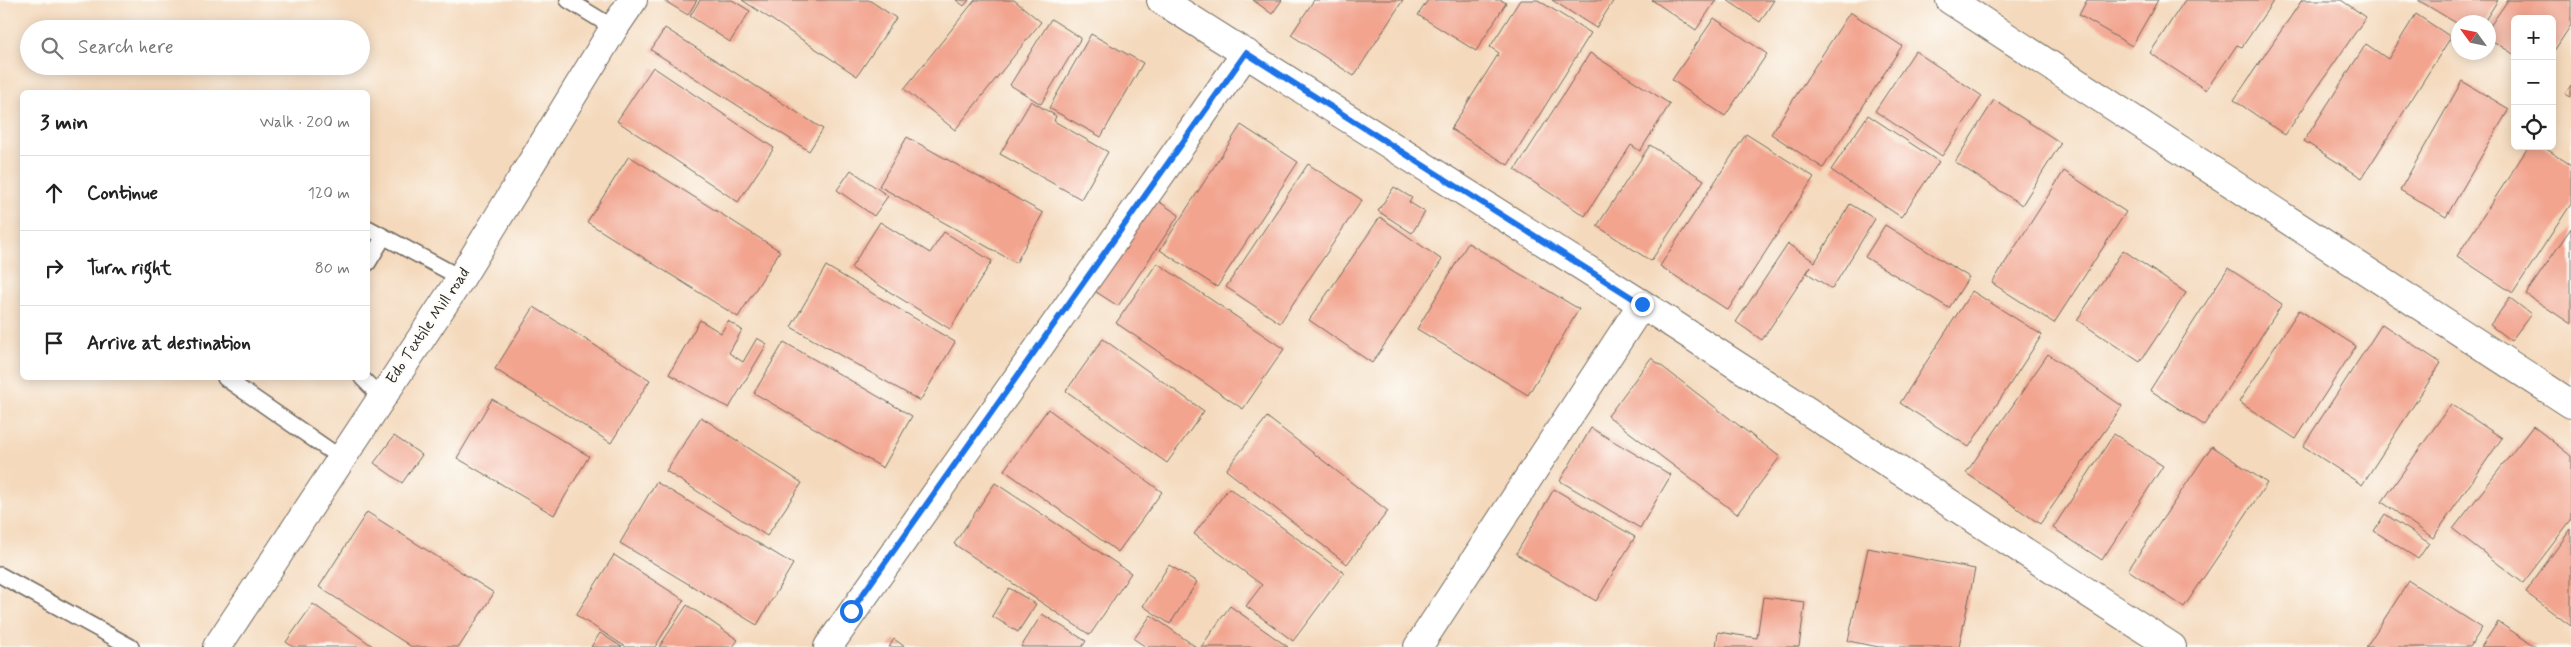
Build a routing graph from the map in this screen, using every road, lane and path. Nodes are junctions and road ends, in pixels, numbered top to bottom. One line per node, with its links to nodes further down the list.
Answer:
1 (568, 0): 5 (lane)
2 (633, 0): 5 (street, Edo Textile Mill road)
3 (1161, 0): 6 (street)
4 (1950, 0): 15 (street)
5 (614, 28): 10 (street, Edo Textile Mill road)
6 (1246, 53): 11 (street); 20 (street)
7 (370, 229): 8 (lane)
8 (383, 238): 9 (lane); 10 (lane)
9 (370, 260)
10 (461, 278): 14 (street, Edo Textile Mill road)
11 (1642, 304): 21 (street); 22 (street)
12 (228, 380): 16 (lane)
13 (364, 380): 14 (lane)
14 (381, 397): 16 (street, Edo Textile Mill road)
15 (2571, 404)
16 (342, 459): 19 (street, Edo Textile Mill road)
17 (0, 575): 18 (lane)
18 (131, 647)
19 (217, 647)
20 (828, 647)
21 (1418, 647)
22 (2172, 647)

